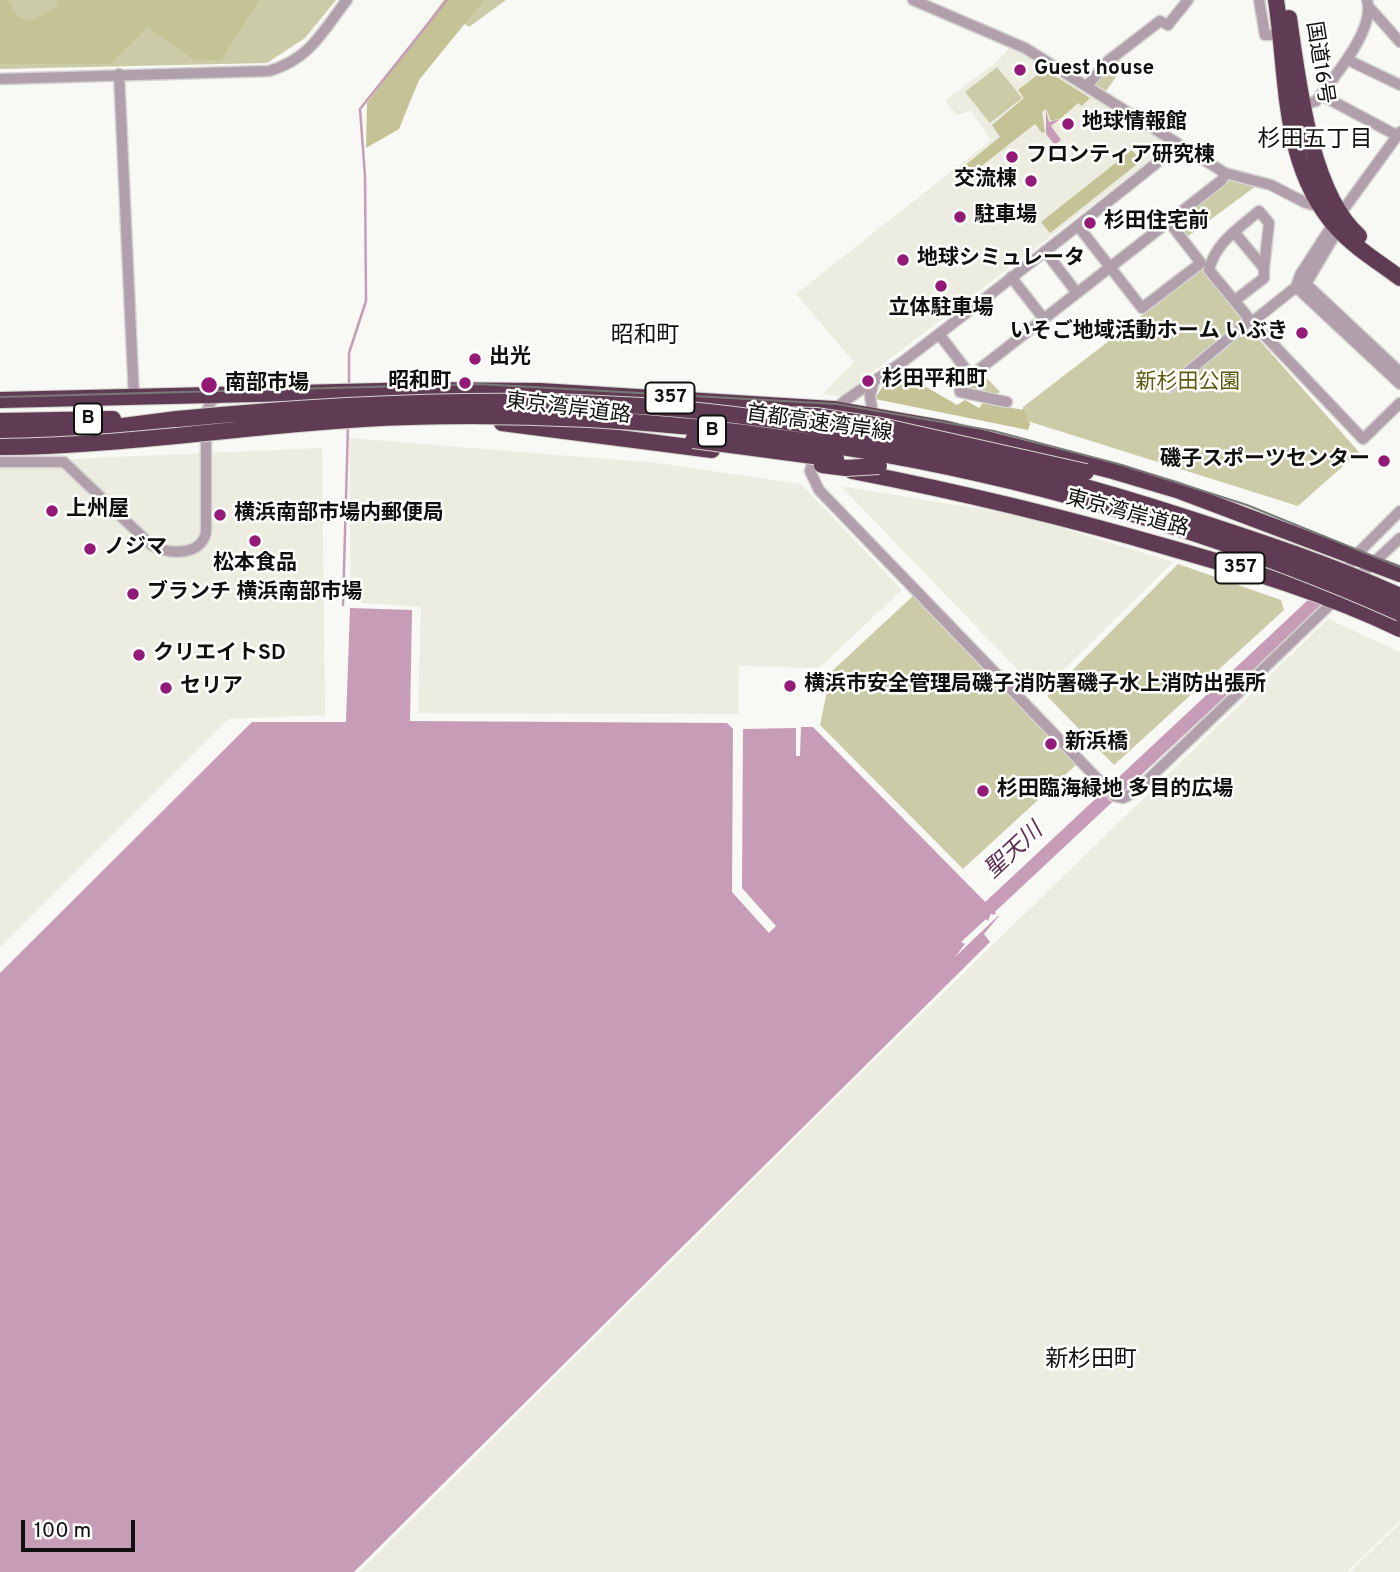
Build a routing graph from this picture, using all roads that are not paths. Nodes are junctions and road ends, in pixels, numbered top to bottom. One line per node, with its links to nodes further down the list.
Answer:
1 (347, 0): 11 (street)
2 (913, 0): 14 (street)
3 (1188, 0): 14 (street)
4 (1259, 0): 8 (street)
5 (1276, 0): 20 (highway, 国道16号)
6 (1286, 0): 16 (highway, 国道16号)
7 (1368, 3): 9 (street); 10 (street)
8 (1270, 35)
9 (1400, 42)
10 (1348, 60): 13 (street); 15 (street)
11 (119, 74): 12 (street); 44 (street)
12 (0, 79)
13 (1400, 85)
14 (1087, 86): 18 (street)
15 (1321, 95): 16 (street); 17 (street)
16 (1303, 105): 22 (highway, 国道16号)
17 (1399, 133): 22 (street)
18 (1178, 146): 19 (street); 23 (street)
19 (1225, 173): 20 (street); 21 (street)
20 (1323, 208): 22 (highway, 国道16号)
21 (1169, 222): 26 (street); 26 (street)
22 (1338, 222): 27 (highway, 国道16号); 30 (highway, 国道16号); 31 (street)
23 (1078, 226): 25 (street); 26 (street)
24 (1234, 232): 28 (street); 28 (street); 33 (street)
25 (1045, 251): 29 (street); 32 (street)
26 (1111, 267): 32 (street)
27 (1400, 267)
28 (1264, 268): 33 (street)
29 (1011, 277): 34 (street); 36 (street)
30 (1400, 278)
31 (1301, 286): 35 (street); 37 (street); 39 (street)
32 (1077, 293): 34 (street)
33 (1234, 301): 35 (street)
34 (1044, 319): 38 (street)
35 (1251, 321): 41 (street); 47 (street)
36 (939, 334): 38 (street); 40 (street)
37 (1400, 372)
38 (971, 376): 46 (street)
39 (1400, 384)
40 (873, 385): 48 (street); 51 (street)
41 (1170, 387)
42 (222, 394): 43 (highway, 東京湾岸道路 / 357); 48 (highway, 東京湾岸道路 / 357); 50 (street)
43 (173, 396): 44 (highway, 東京湾岸道路 / 357); 50 (street)
44 (134, 398): 45 (highway, 東京湾岸道路 / 357)
45 (0, 400)
46 (1007, 402)
47 (1400, 402)
48 (833, 410): 51 (highway, 東京湾岸道路 / 357); 62 (street)
49 (0, 412): 54 (highway); 55 (highway)
50 (206, 413): 58 (street)
51 (873, 415): 63 (highway, 東京湾岸道路 / 357)
52 (472, 417): 60 (highway, 首都高速湾岸線 / B, bridge); 67 (highway, 357, bridge); 74 (highway, 首都高速湾岸線 / B, bridge)
53 (739, 417): 55 (highway, 首都高速湾岸線 / B, bridge); 63 (highway, B, bridge); 72 (highway, 首都高速湾岸線 / B, bridge)
54 (113, 419): 55 (highway, 首都高速湾岸線 / B); 56 (highway, 首都高速湾岸線 / B)
55 (149, 420): 57 (highway); 59 (highway)
56 (0, 424)
57 (0, 432)
58 (206, 433): 60 (highway, 東京湾岸道路 / 357); 61 (street); 62 (highway, 東京湾岸道路 / 357)
59 (0, 437)
60 (0, 447)
61 (0, 462)
62 (811, 463): 67 (highway, 東京湾岸道路 / 357); 73 (street)
63 (1232, 510): 68 (highway, 東京湾岸道路 / 357)
64 (1400, 511): 65 (street)
65 (1375, 535): 68 (street); 69 (street)
66 (1400, 538): 70 (street)
67 (1143, 540): 73 (highway, 東京湾岸道路 / 357)
68 (1320, 543): 69 (highway, 東京湾岸道路 / 357)
69 (1355, 556): 70 (highway, 東京湾岸道路 / 357); 73 (street)
70 (1373, 562): 71 (highway, 東京湾岸道路 / 357); 73 (street)
71 (1400, 574)
72 (1400, 596)
73 (1335, 600): 75 (highway, 東京湾岸道路 / 357)
74 (1400, 613)
75 (1400, 629)

